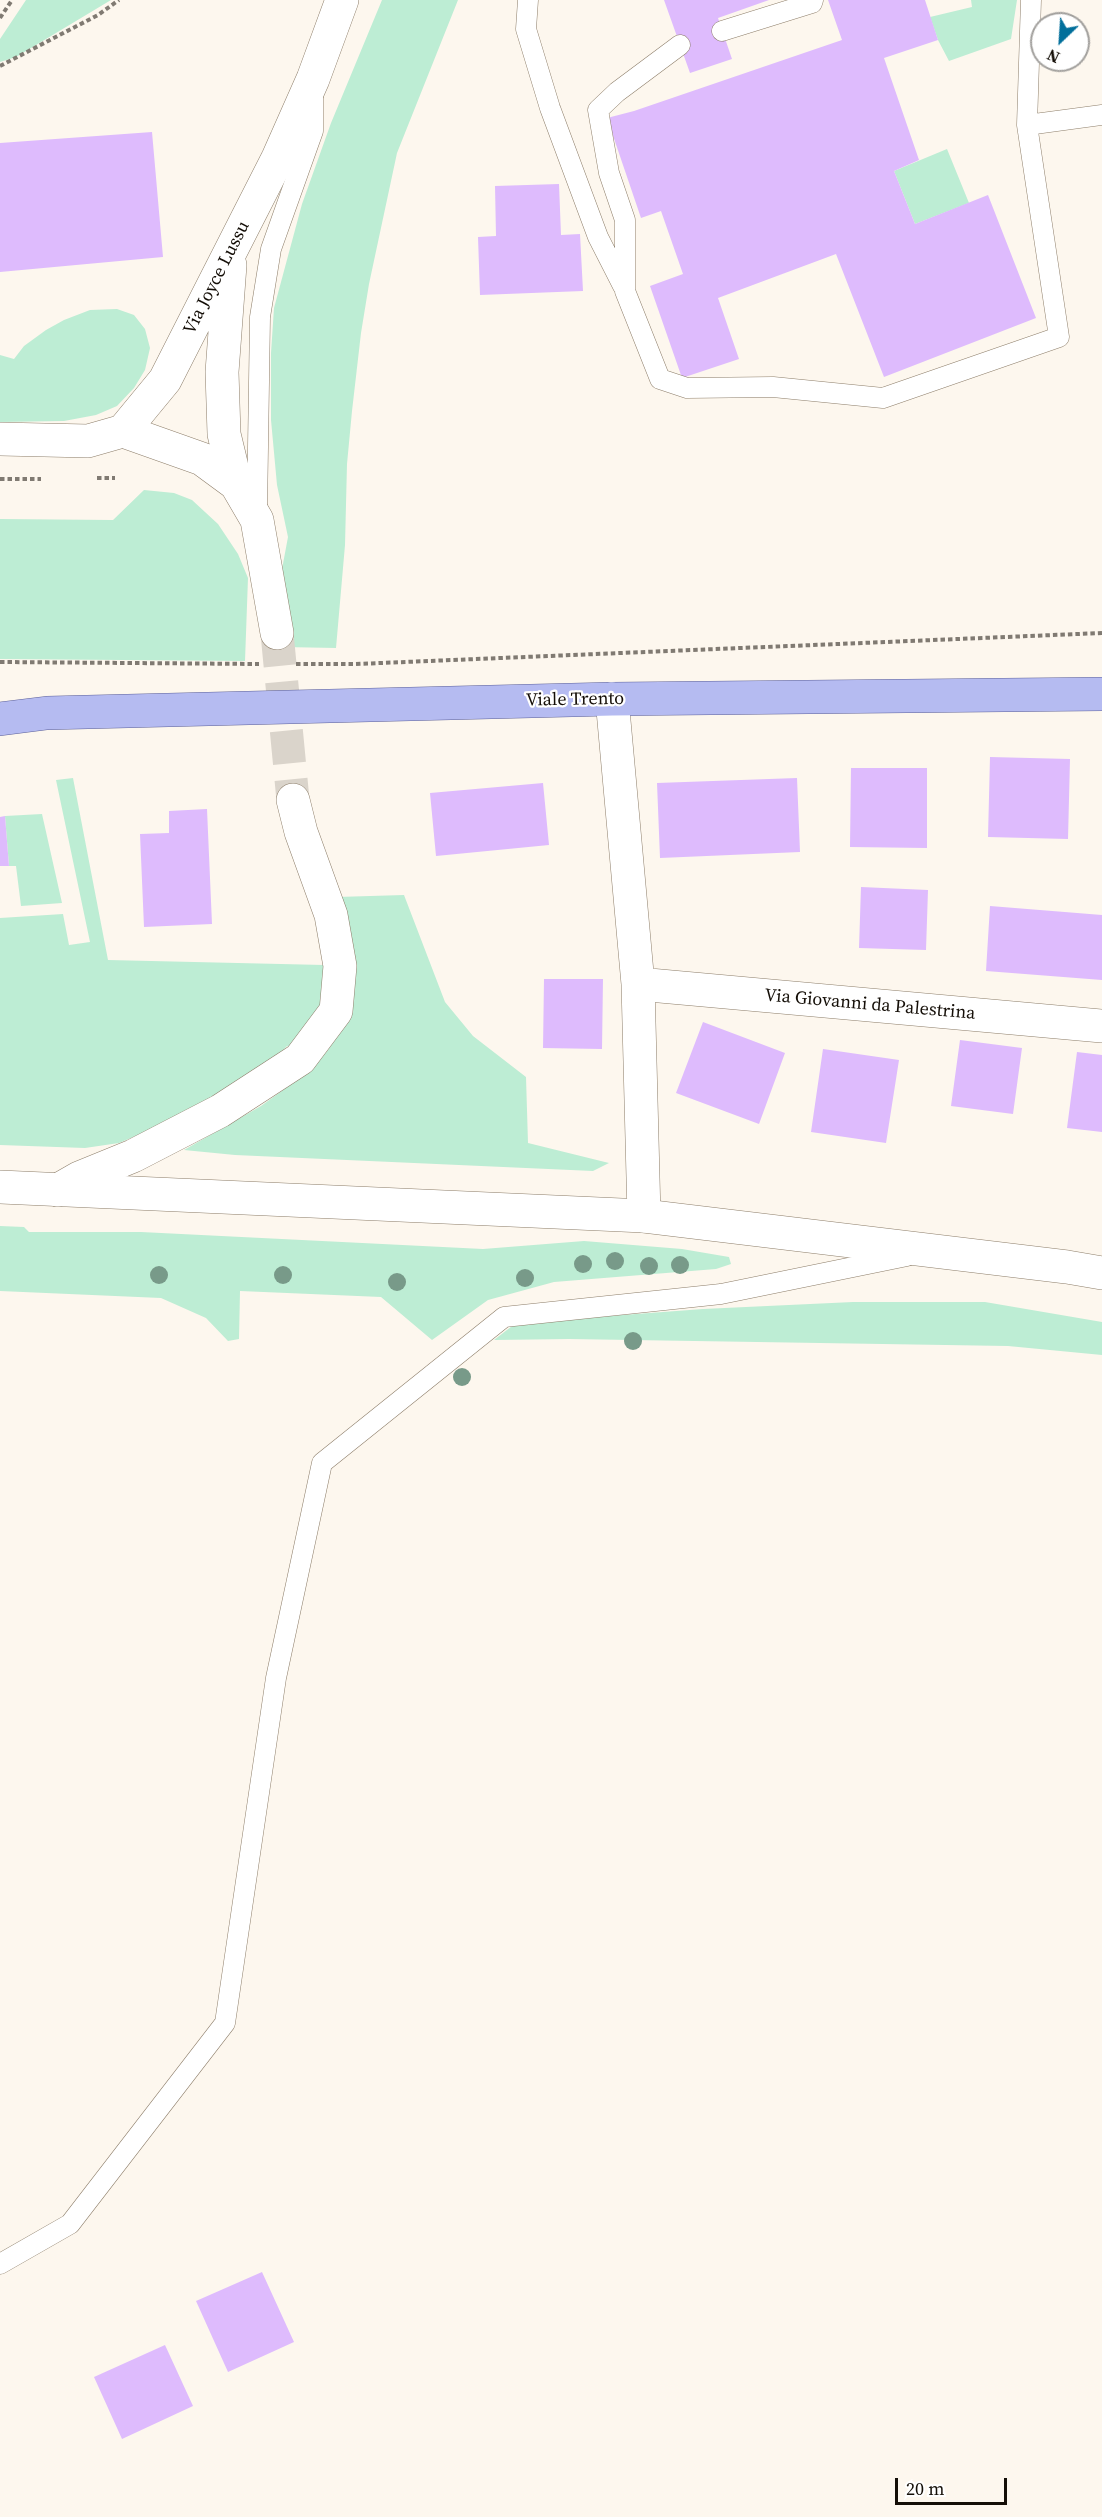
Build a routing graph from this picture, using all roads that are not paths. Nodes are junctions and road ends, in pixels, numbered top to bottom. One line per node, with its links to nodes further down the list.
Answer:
1 (342, 0): 7 (street, Via Joyce Lussu)
2 (528, 0): 11 (lane)
3 (813, 0): 5 (lane)
4 (1031, 0): 9 (lane)
5 (722, 31)
6 (680, 45): 11 (lane)
7 (313, 79): 10 (street, Via Joyce Lussu); 15 (lane)
8 (1102, 115): 9 (lane)
9 (1027, 125): 11 (lane)
10 (231, 251): 12 (street, Via Joyce Lussu); 14 (street)
11 (625, 291)
12 (123, 431): 13 (street); 14 (street)
13 (0, 439)
14 (236, 484): 15 (street)
15 (256, 520): 16 (street)
16 (277, 633)
17 (1102, 694): 18 (main road, Viale Trento)
18 (612, 699): 20 (main road, Viale Trento); 23 (street)
19 (0, 706): 20 (main road, Viale Trento)
20 (47, 713): 21 (main road, Viale Trento)
21 (0, 719)
22 (293, 800): 26 (street)
23 (638, 984): 24 (street, Via Giovanni da Palestrina); 27 (street)
24 (1102, 1026)
25 (0, 1187): 26 (street)
26 (58, 1190): 27 (street)
27 (644, 1216): 28 (street)
28 (933, 1250): 29 (street); 30 (lane)
29 (1102, 1273)
30 (0, 2264)

